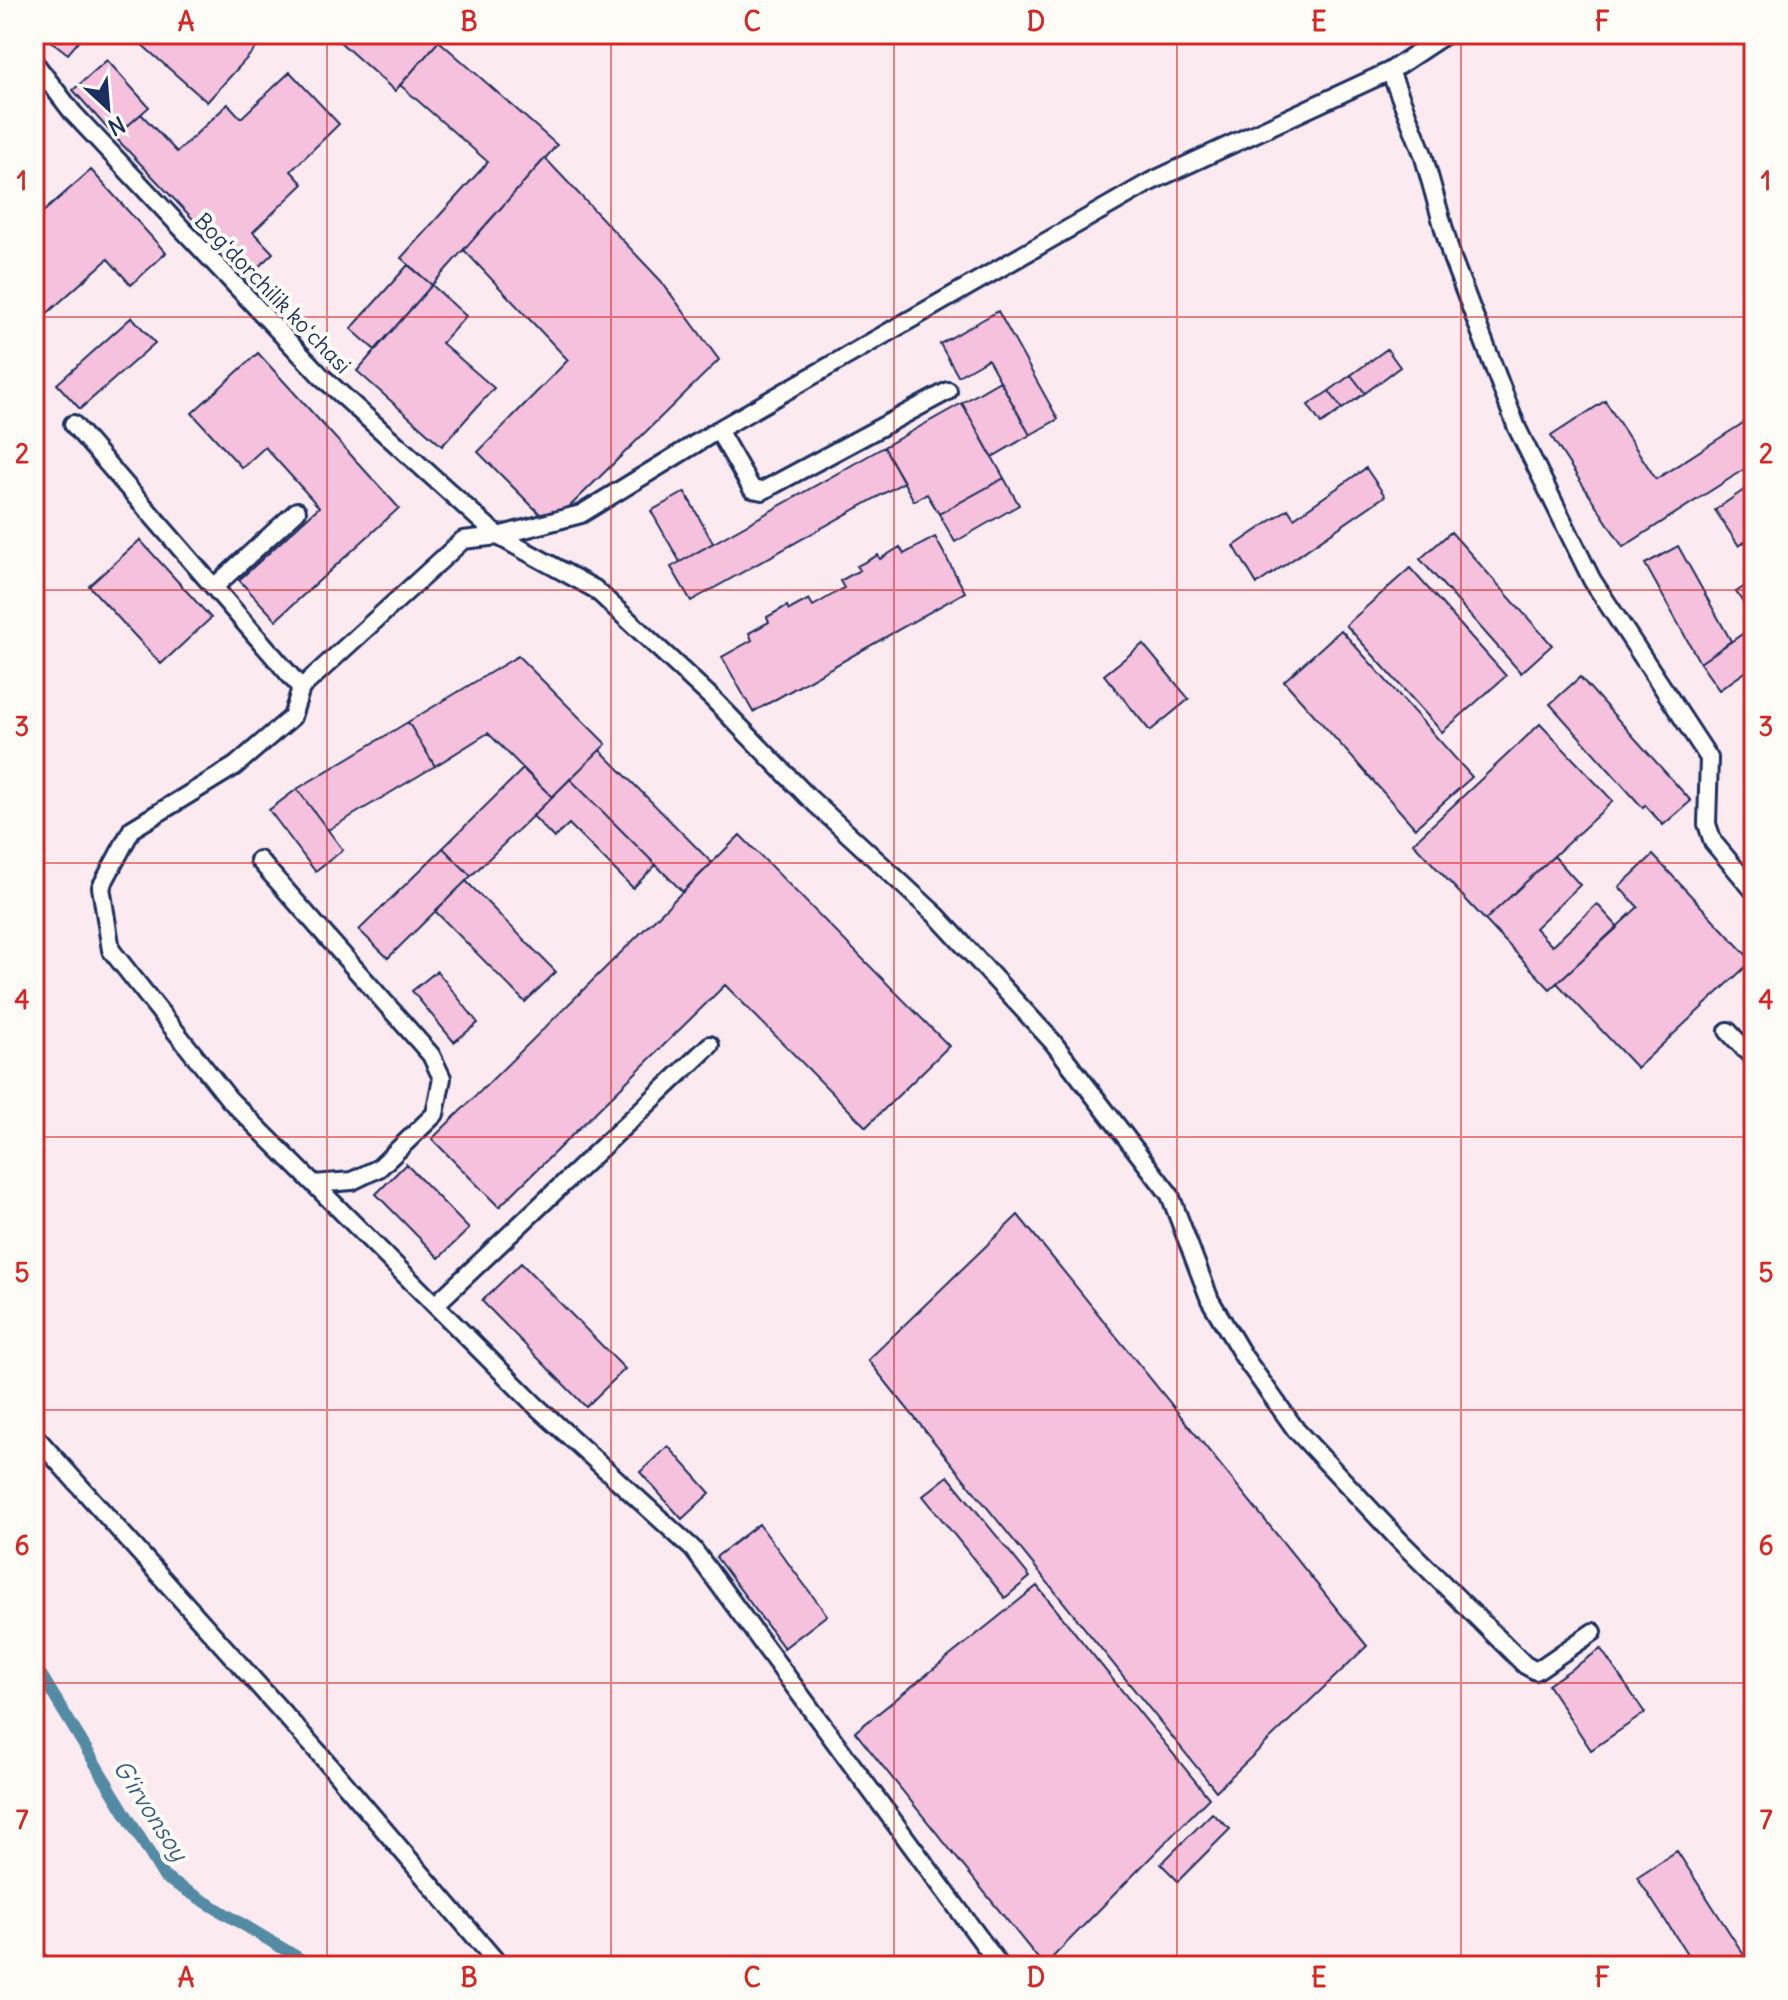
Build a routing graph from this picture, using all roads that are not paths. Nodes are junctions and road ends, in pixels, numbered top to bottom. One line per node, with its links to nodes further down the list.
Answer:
1 (1446, 34): 3 (lane)
2 (34, 62): 8 (lane, Bogʻdorchilik koʻchasi)
3 (1390, 71): 6 (lane); 12 (lane)
4 (948, 391): 6 (lane)
5 (73, 424): 9 (lane)
6 (718, 430): 8 (lane)
7 (297, 511): 9 (lane)
8 (498, 536): 10 (lane); 19 (lane, Bogʻdorchilik koʻchasi)
9 (214, 587): 10 (lane)
10 (301, 688): 16 (lane)
11 (259, 860): 16 (lane)
12 (1754, 891)
13 (1728, 1031): 15 (lane)
14 (710, 1045): 17 (lane)
15 (1754, 1059)
16 (314, 1184): 17 (lane)
17 (435, 1305): 21 (lane)
18 (34, 1435): 20 (lane)
19 (1593, 1632)
20 (500, 1966)
21 (1000, 1966)

